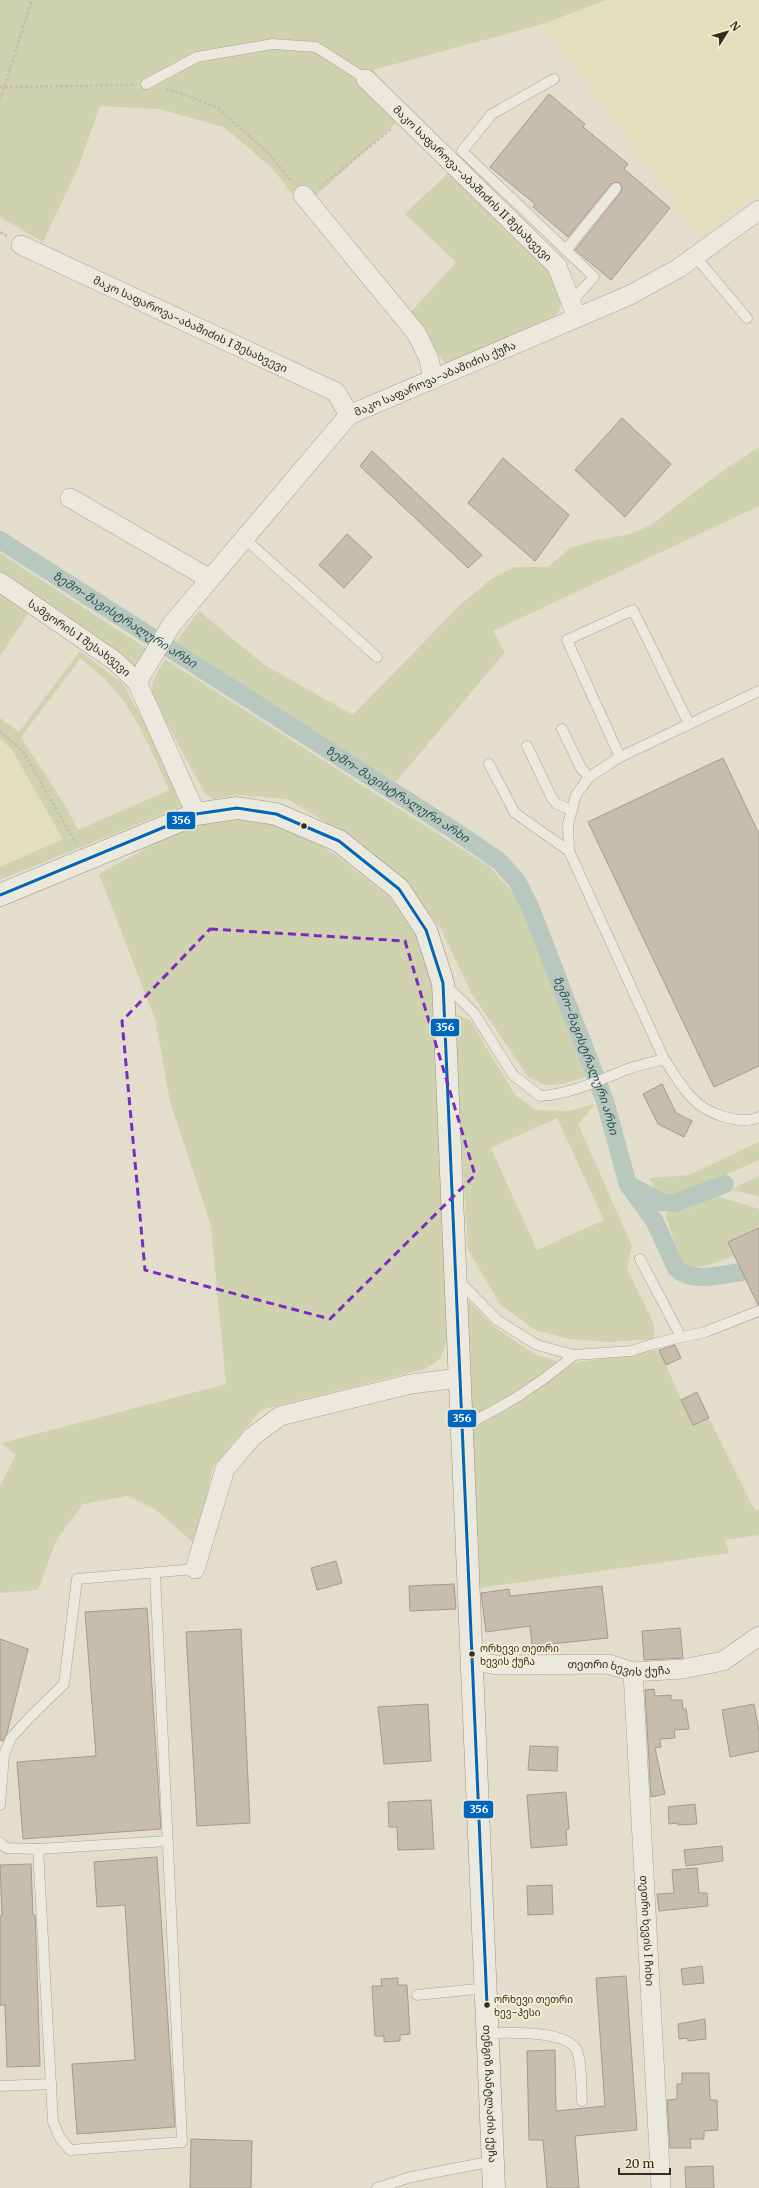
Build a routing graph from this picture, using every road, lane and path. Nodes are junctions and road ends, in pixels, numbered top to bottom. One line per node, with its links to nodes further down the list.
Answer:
1 (32, 0): 6 (path)
2 (366, 79): 4 (lane); 8 (street, მაკო საფაროვა-აბაშიძის II შესახვევი)
3 (554, 79): 13 (lane)
4 (146, 84): 6 (path); 10 (path)
5 (0, 87): 6 (path)
6 (4, 87): 7 (path)
7 (0, 100)
8 (405, 117): 10 (path); 15 (street, მაკო საფაროვა-აბაშიძის II შესახვევი)
9 (616, 188): 13 (lane)
10 (304, 197): 17 (street)
11 (759, 210): 14 (street, მაკო საფაროვა-აბაშიძის ქუჩა)
12 (21, 245): 18 (street, მაკო საფაროვა-აბაშიძის I შესახვევი)
13 (566, 250): 15 (lane)
14 (695, 256): 15 (street, მაკო საფაროვა-აბაშიძის ქუჩა); 16 (lane)
15 (574, 310): 17 (street, მაკო საფაროვა-აბაშიძის ქუჩა)
16 (747, 318)
17 (433, 380): 18 (street, მაკო საფაროვა-აბაშიძის ქუჩა)
18 (348, 415): 20 (street, მაკო საფაროვა-აბაშიძის ქუჩა)
19 (70, 498): 21 (street)
20 (244, 538): 21 (street, მაკო საფაროვა-აბაშიძის ქუჩა); 23 (lane)
21 (210, 579): 24 (street, მაკო საფაროვა-აბაშიძის ქუჩა)
22 (0, 582): 24 (street, სამგორის I შესახვევი)
23 (377, 657)
24 (137, 682): 34 (street, სამგორის I შესახვევი)
25 (759, 691): 26 (lane)
26 (689, 724): 30 (lane); 30 (lane)
27 (562, 729): 32 (lane)
28 (0, 731): 36 (path)
29 (527, 746): 33 (lane)
30 (620, 757): 32 (lane)
31 (489, 764): 35 (lane)
32 (590, 777): 33 (lane)
33 (572, 810): 35 (lane)
34 (196, 814): 36 (street, თენგიზ ჩანტლაძის ქუჩა); 38 (street, თენგიზ ჩანტლაძის ქუჩა)
35 (568, 851): 39 (lane)
36 (85, 860): 37 (street, თენგიზ ჩანტლაძის ქუჩა)
37 (0, 895)
38 (443, 983): 39 (lane); 42 (street, თენგიზ ჩანტლაძის ქუჩა)
39 (664, 1059): 40 (lane)
40 (759, 1117)
41 (640, 1259): 44 (lane)
42 (457, 1279): 45 (lane); 46 (street, თენგიზ ჩანტლაძის ქუჩა)
43 (759, 1311): 44 (lane)
44 (681, 1337): 45 (lane)
45 (574, 1355): 47 (lane)
46 (459, 1378): 47 (street, თენგიზ ჩანტლაძის ქუჩა); 48 (street)
47 (461, 1427): 51 (street, თენგიზ ჩანტლაძის ქუჩა)
48 (195, 1569): 49 (lane)
49 (155, 1573): 53 (lane); 54 (lane)
50 (759, 1636): 52 (street, თეთრი ხევის ქუჩა)
51 (472, 1660): 52 (street, თეთრი ხევის ქუჩა); 57 (street, თენგიზ ჩანტლაძის ქუჩა)
52 (633, 1672): 66 (street, თეთრი ხევის I ჩიხი)
53 (0, 1805)
54 (168, 1841): 56 (lane); 60 (lane)
55 (0, 1842): 56 (lane)
56 (38, 1849): 60 (lane)
57 (487, 1988): 58 (lane); 59 (street, თენგიზ ჩანტლაძის ქუჩა)
58 (417, 1995)
59 (488, 2033): 62 (lane); 63 (street, თენგიზ ჩანტლაძის ქუჩა)
60 (51, 2084): 61 (lane)
61 (0, 2086)
62 (582, 2101)
63 (493, 2161): 64 (lane); 65 (street, თენგიზ ჩანტლაძის ქუჩა)
64 (377, 2188)
65 (494, 2188)
66 (661, 2188)

